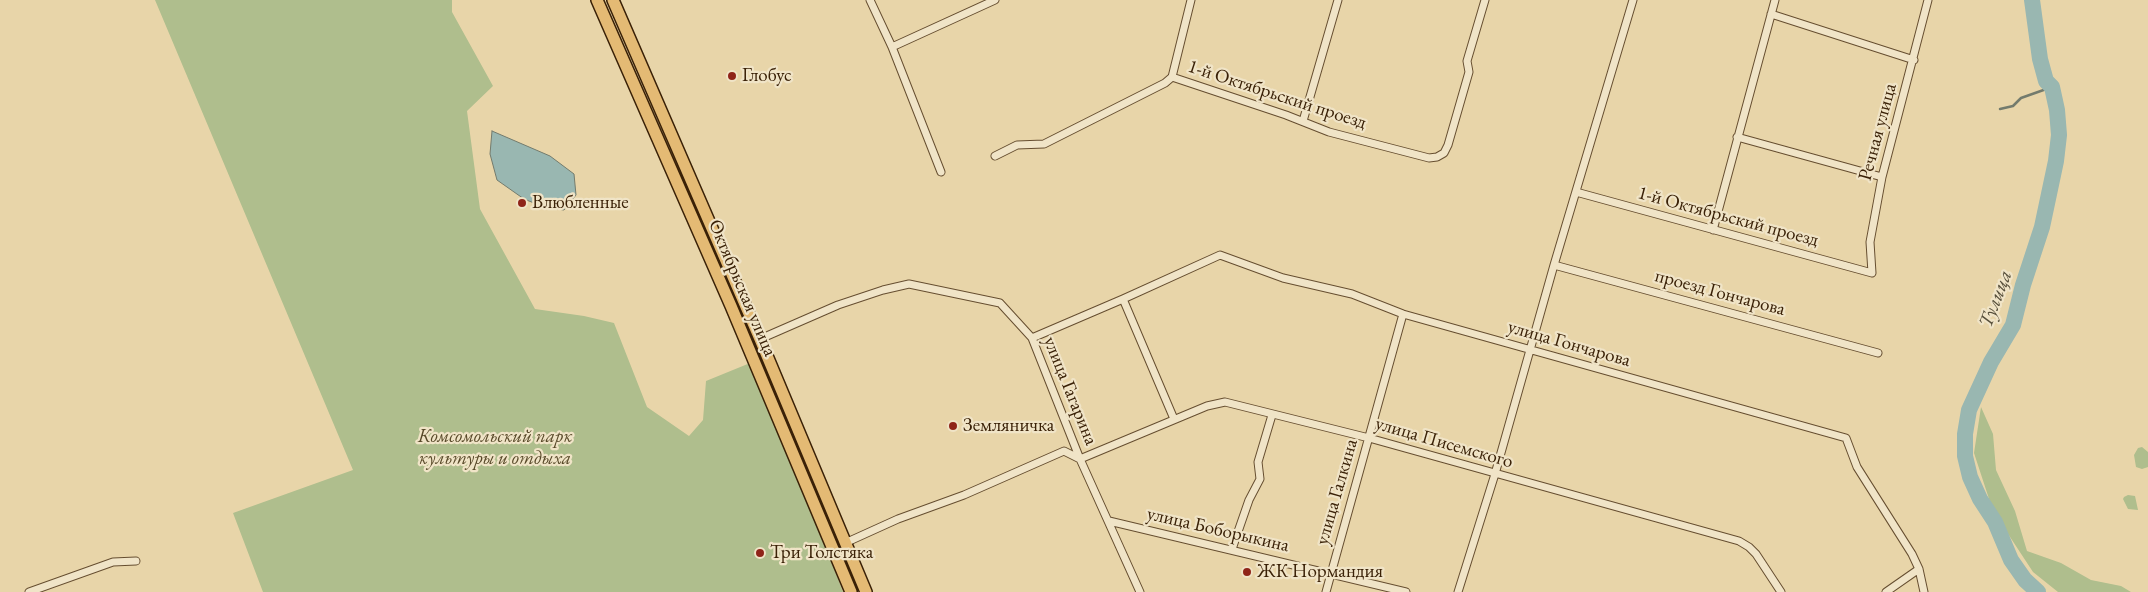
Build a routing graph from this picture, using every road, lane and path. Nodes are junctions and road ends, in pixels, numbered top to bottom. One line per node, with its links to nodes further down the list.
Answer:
1 (597, 0): 42 (main road, Октябрьская улица)
2 (613, 0): 27 (main road, Октябрьская улица)
3 (870, 0): 12 (street)
4 (995, 0): 12 (street)
5 (1191, 0): 14 (street)
6 (1338, 0): 15 (street)
7 (1484, 0): 15 (street, 1-й Октябрьский проезд)
8 (1633, 0): 20 (street)
9 (1774, 0): 11 (street)
10 (1928, 0): 13 (street, Речная улица)
11 (1771, 14): 13 (street); 16 (street)
12 (892, 47): 18 (street)
13 (1914, 60): 19 (street, Речная улица)
14 (1172, 77): 15 (street, 1-й Октябрьский проезд); 17 (street, 1-й Октябрьский проезд)
15 (1303, 121)
16 (1737, 137): 19 (street); 21 (street)
17 (995, 156)
18 (941, 172)
19 (1882, 177): 23 (street, Речная улица)
20 (1576, 192): 21 (street, 1-й Октябрьский проезд); 22 (street)
21 (1713, 230): 23 (street, 1-й Октябрьский проезд)
22 (1554, 265): 28 (street); 29 (street, проезд Гончарова)
23 (1872, 272)
24 (1123, 299): 25 (street, улица Гончарова); 26 (street, улица Гончарова); 31 (street)
25 (1403, 314): 28 (street, улица Гончарова); 32 (street, улица Галкина)
26 (1032, 338): 27 (street, улица Гагарина); 33 (street, улица Гагарина)
27 (760, 339): 36 (main road, Октябрьская улица)
28 (1530, 350): 34 (street); 39 (street, улица Гончарова)
29 (1878, 353)
30 (1272, 415): 31 (street, улица Писемского); 32 (street, улица Писемского); 37 (street)
31 (1174, 419): 33 (street, улица Писемского)
32 (1368, 438): 34 (street, улица Писемского); 40 (street, улица Галкина)
33 (1080, 459): 35 (street, улица Гагарина); 36 (street)
34 (1495, 474): 47 (street); 48 (street, улица Писемского)
35 (1109, 521): 37 (street, улица Боборыкина); 44 (street, улица Гагарина)
36 (845, 543): 43 (main road, Октябрьская улица)
37 (1232, 549): 40 (street, улица Боборыкина)
38 (136, 561): 41 (street)
39 (1919, 569): 49 (street); 50 (street, улица Гончарова)
40 (1331, 573): 45 (street, улица Галкина); 46 (street, улица Боборыкина)
41 (29, 592)
42 (851, 592)
43 (866, 592)
44 (1140, 592)
45 (1326, 592)
46 (1406, 592)
47 (1458, 592)
48 (1782, 592)
49 (1886, 592)
50 (1924, 592)

